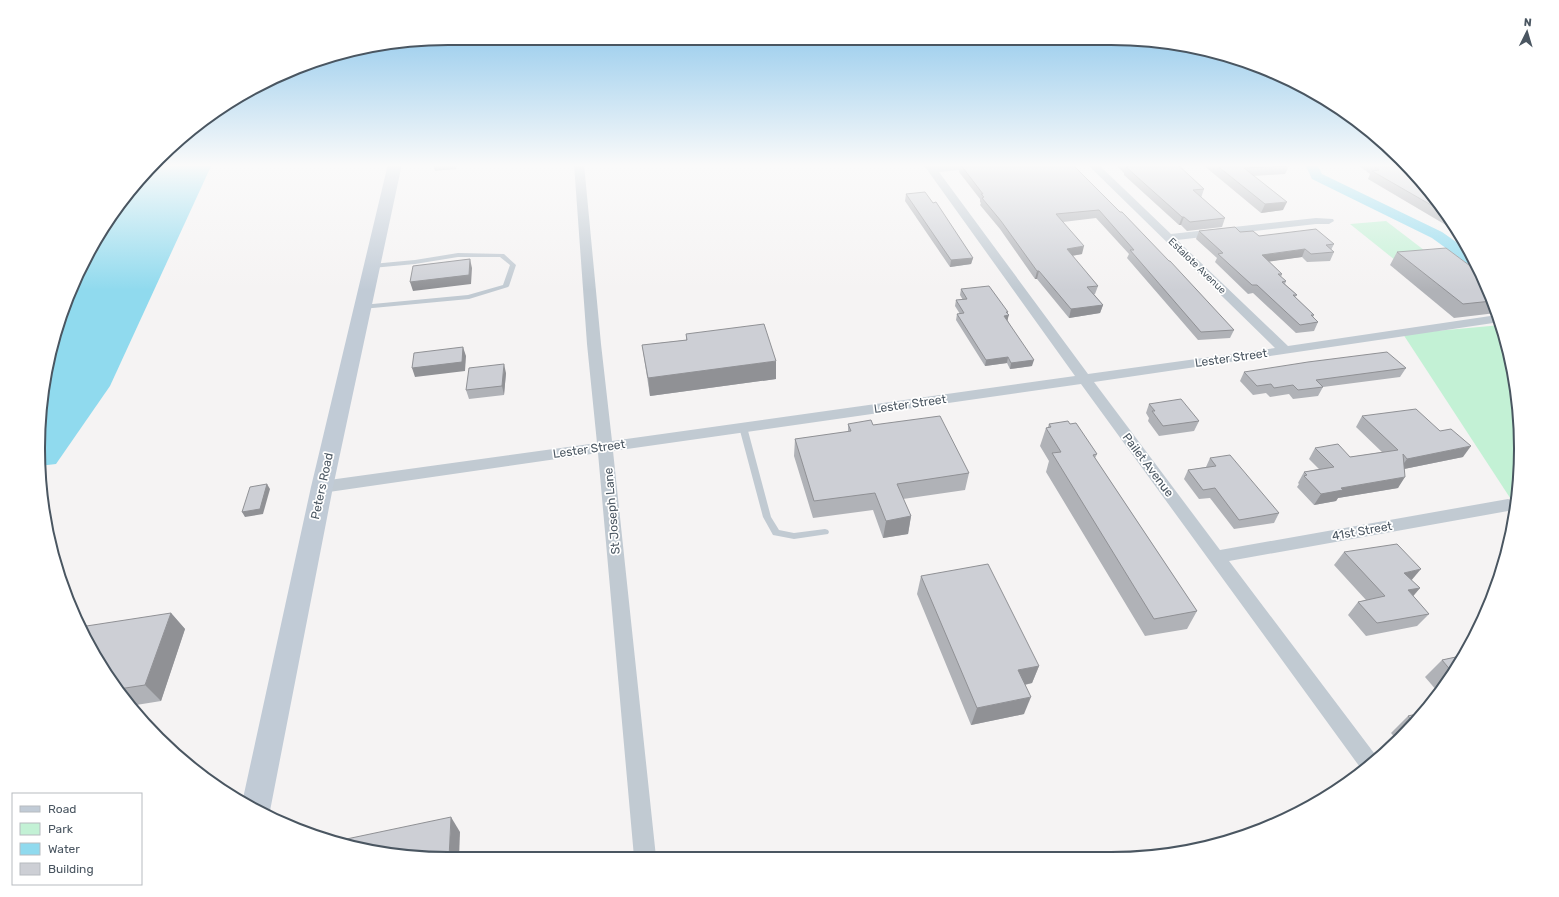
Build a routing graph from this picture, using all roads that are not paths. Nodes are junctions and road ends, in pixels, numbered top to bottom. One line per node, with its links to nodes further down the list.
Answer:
1 (385, 206): 7 (main road, Peters Road)
2 (582, 206): 13 (street, St Joseph Lane)
3 (958, 206): 11 (street, Pailet Avenue)
4 (1135, 206): 6 (street, Estalote Avenue)
5 (1329, 221): 6 (street)
6 (1168, 238): 10 (street, Estalote Avenue)
7 (372, 266): 8 (main road, Peters Road); 8 (lane)
8 (362, 307): 14 (main road, Peters Road)
9 (1493, 320): 10 (street, Lester Street)
10 (1285, 351): 11 (street, Lester Street)
11 (1084, 379): 12 (street, Lester Street); 17 (street, Pailet Avenue)
12 (743, 428): 13 (street, Lester Street); 16 (lane)
13 (606, 447): 14 (street, Lester Street); 20 (street, St Joseph Lane)
14 (322, 487): 19 (main road, Peters Road)
15 (1508, 505): 17 (street, 41st Street)
16 (825, 532)
17 (1217, 557): 18 (street, Pailet Avenue)
18 (1367, 760)
19 (257, 803)
20 (645, 852)

